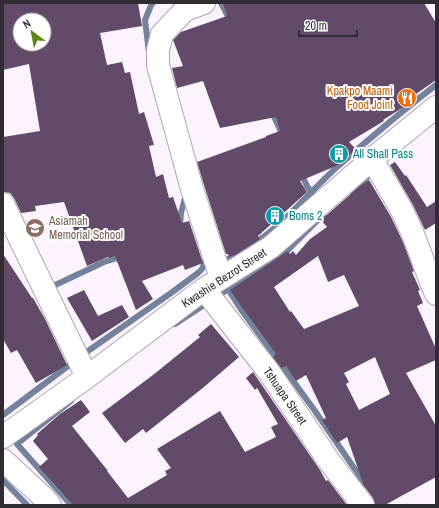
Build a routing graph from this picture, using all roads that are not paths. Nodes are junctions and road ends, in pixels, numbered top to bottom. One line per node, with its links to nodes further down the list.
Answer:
1 (204, 3): 5 (street)
2 (436, 107): 3 (street, Kwashie Bezrot Street)
3 (372, 159): 5 (street, Kwashie Bezrot Street); 6 (street)
4 (3, 204): 7 (street)
5 (212, 284): 7 (street, Kwashie Bezrot Street); 11 (street, Tshuapa Street)
6 (436, 294)
7 (87, 377): 8 (street, Kwashie Bezrot Street)
8 (3, 437)
9 (3, 460): 10 (street)
10 (50, 505)
11 (363, 505)

